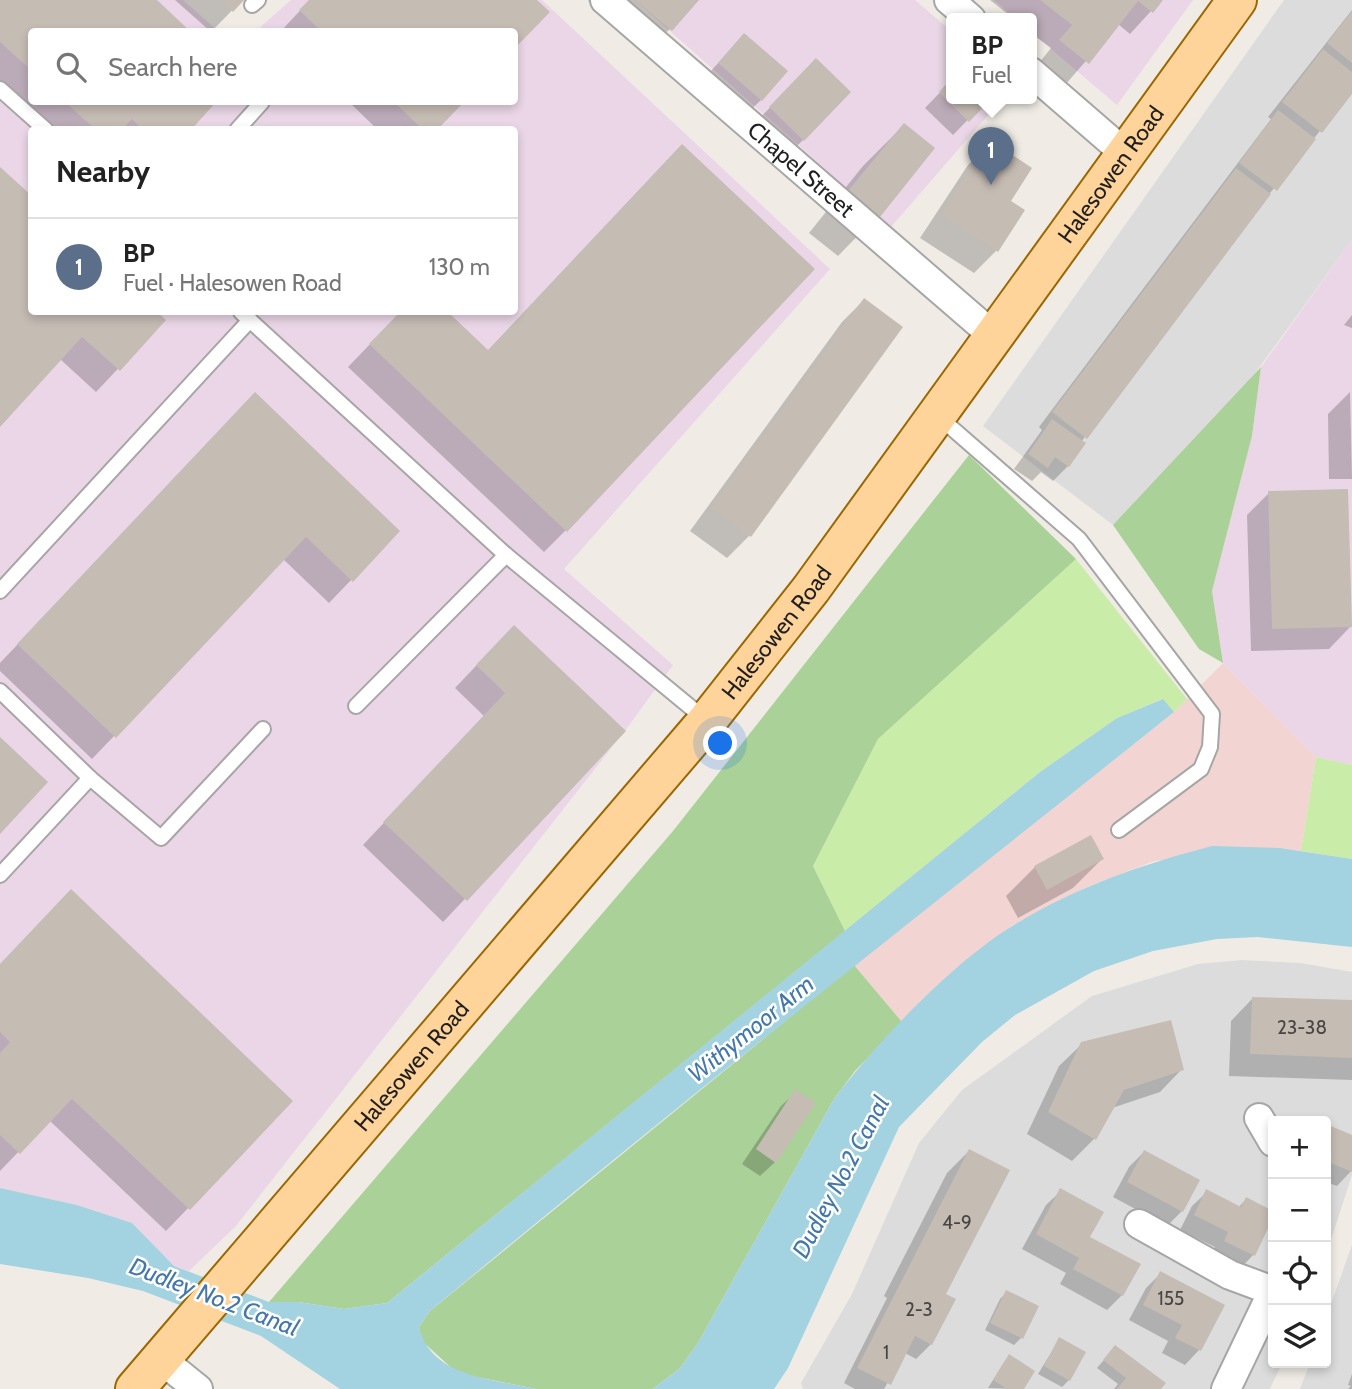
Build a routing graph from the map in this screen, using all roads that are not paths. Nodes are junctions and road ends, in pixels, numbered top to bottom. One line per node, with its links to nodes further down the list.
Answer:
1 (605, 0): 12 (street, Chapel Street)
2 (949, 0): 4 (street)
3 (1237, 0): 10 (main road, Halesowen Road)
4 (964, 13)
5 (1037, 77): 10 (street)
6 (0, 89): 8 (lane)
7 (259, 105): 9 (lane)
8 (42, 126)
9 (241, 126)
10 (1128, 156): 12 (main road, Halesowen Road)
11 (246, 316): 14 (lane); 15 (lane)
12 (996, 338): 13 (main road, Halesowen Road)
13 (938, 416): 18 (main road, Halesowen Road); 21 (lane)
14 (506, 555): 17 (lane); 18 (lane)
15 (0, 591)
16 (0, 691): 20 (lane)
17 (356, 706)
18 (707, 721): 28 (main road, Halesowen Road)
19 (263, 729): 20 (lane)
20 (90, 778): 22 (lane)
21 (1119, 830)
22 (0, 875)
23 (1259, 1118): 24 (street)
24 (1268, 1133)
25 (1139, 1224): 26 (street)
26 (1268, 1289)
27 (1268, 1301): 31 (street)
28 (171, 1349): 29 (main road, Halesowen Road); 30 (street)
29 (135, 1389)
30 (198, 1389)
31 (1226, 1389)

